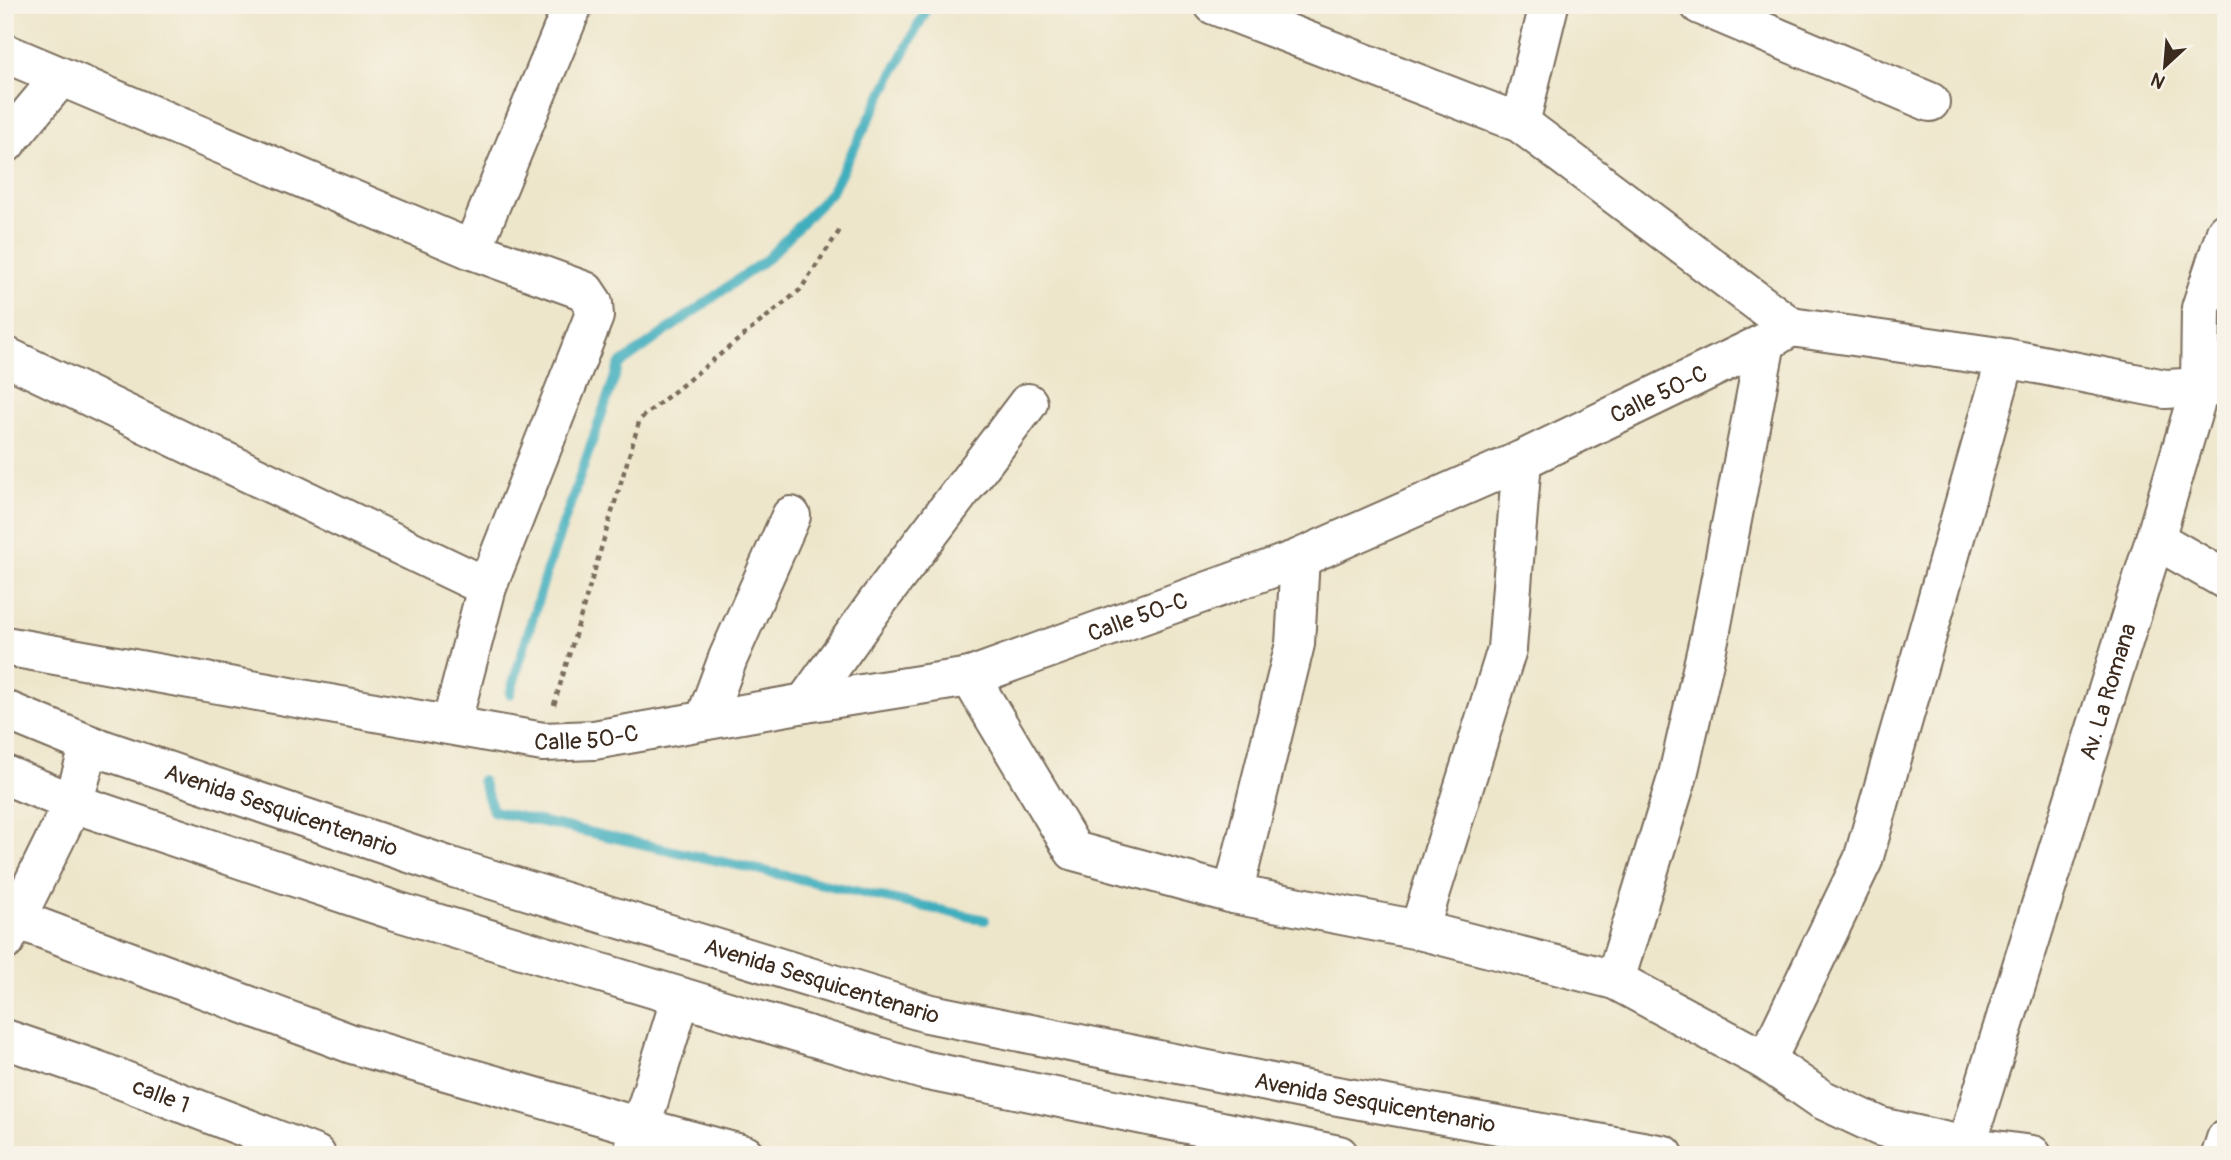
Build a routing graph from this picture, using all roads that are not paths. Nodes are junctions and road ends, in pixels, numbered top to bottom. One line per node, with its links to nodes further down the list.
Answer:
1 (573, 5): 11 (street)
2 (1214, 5): 8 (street)
3 (1549, 5): 8 (street)
4 (1700, 5): 7 (street)
5 (5, 53): 6 (street)
6 (60, 78): 9 (street); 11 (street)
7 (1930, 102)
8 (1520, 123): 12 (street)
9 (5, 144)
10 (2226, 232): 15 (street, Av. La Romana)
11 (472, 250): 22 (street)
12 (1779, 335): 14 (street); 17 (street, Calle 50-C); 35 (street)
13 (5, 356): 22 (street)
14 (2006, 358): 15 (street); 38 (street)
15 (2213, 386): 19 (street, Av. La Romana)
16 (1028, 403): 25 (street)
17 (1522, 460): 20 (street, Calle 50-C); 34 (street)
18 (791, 516): 27 (street)
19 (2155, 539): 21 (street); 42 (street, Av. La Romana)
20 (1300, 558): 24 (street, Calle 50-C); 32 (street)
21 (2226, 580)
22 (487, 587): 28 (street)
23 (5, 646): 28 (street, Calle 50-C)
24 (970, 677): 25 (street, Calle 50-C); 32 (street)
25 (805, 703): 27 (street, Calle 50-C)
26 (5, 710): 29 (street, Avenida Sesquicentenario)
27 (705, 720): 28 (street, Calle 50-C)
28 (451, 725)
29 (90, 745): 31 (street); 46 (street, Avenida Sesquicentenario)
30 (5, 775): 31 (street)
31 (73, 803): 33 (street); 36 (street)
32 (1233, 894): 34 (street)
33 (10, 930): 40 (street)
34 (1419, 930): 35 (street)
35 (1615, 980): 38 (street)
36 (681, 998): 40 (street); 45 (street)
37 (5, 1039): 43 (street, calle 1)
38 (1766, 1061): 41 (street)
39 (2226, 1139): 48 (street)
40 (636, 1141): 44 (street)
41 (1894, 1143): 42 (street)
42 (1945, 1147): 47 (street)
43 (316, 1155)
44 (745, 1155)
45 (1339, 1155)
46 (1664, 1155)
47 (2032, 1155)
48 (2221, 1155)

